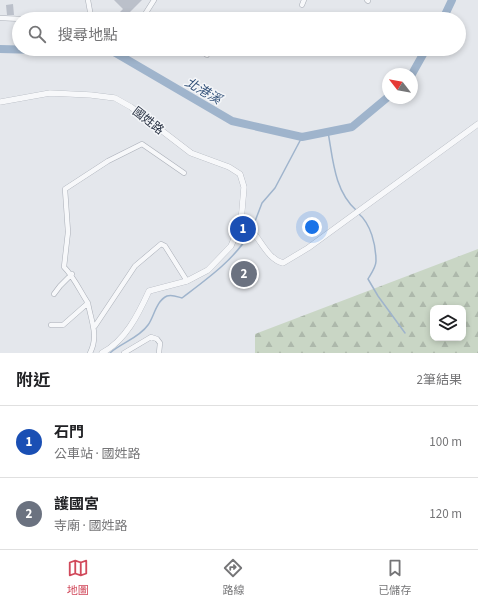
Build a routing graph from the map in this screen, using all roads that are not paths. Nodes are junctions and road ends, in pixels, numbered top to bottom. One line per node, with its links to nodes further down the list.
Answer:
1 (88, 0): 5 (street)
2 (154, 0): 6 (street)
3 (304, 0): 4 (street)
4 (302, 5)
5 (90, 12)
6 (146, 12)
7 (0, 18): 8 (street)
8 (12, 19)
9 (0, 102): 12 (street, 國姓路)
10 (478, 124): 12 (street)
11 (184, 173): 13 (street)
12 (241, 222): 14 (street, 國姓路)
13 (72, 274): 15 (street); 16 (street)
14 (187, 281): 18 (street); 20 (street, 國姓路)
15 (54, 294)
16 (88, 303): 17 (street); 18 (street)
17 (52, 325)
18 (95, 326): 19 (street)
19 (90, 353)
20 (102, 353)
21 (124, 353): 22 (street)
22 (159, 353)

